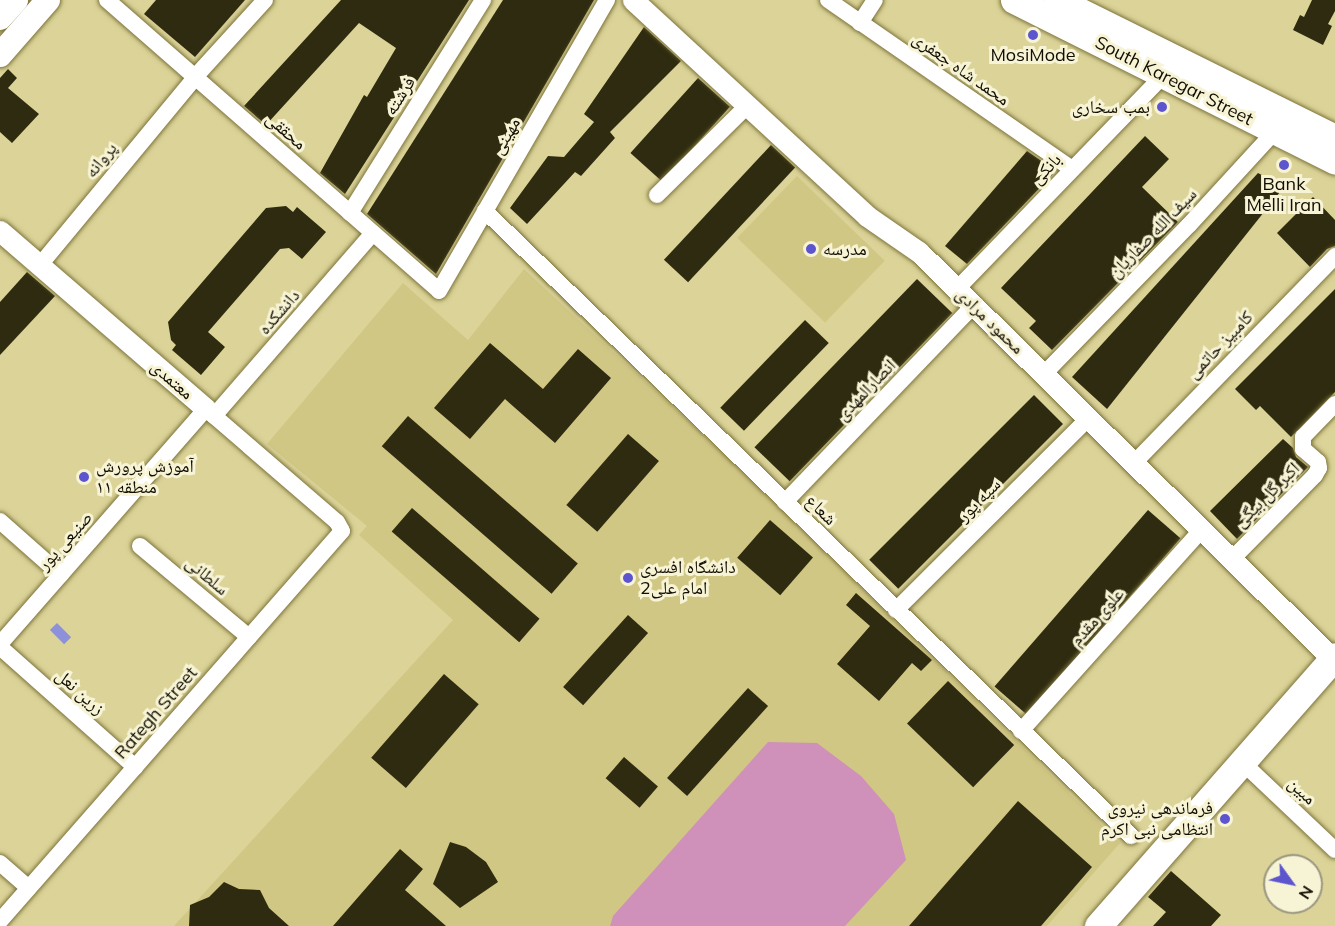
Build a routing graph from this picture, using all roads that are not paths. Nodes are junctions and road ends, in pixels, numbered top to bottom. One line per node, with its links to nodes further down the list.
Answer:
1 (16, 0): 12 (main road)
2 (48, 0): 14 (main road)
3 (107, 0): 16 (street, محققی)
4 (265, 0): 16 (street, پروانه)
5 (483, 0): 24 (street, فرشته)
6 (607, 0): 23 (street, مهینی)
7 (633, 0): 17 (street, محمود مرادی)
8 (828, 0): 13 (street, محمد شاه جعفری)
9 (875, 0): 13 (street)
10 (1014, 0): 15 (main road, South Karegar Street)
11 (1057, 0): 18 (main road, South Karegar Street)
12 (0, 18)
13 (860, 23): 21 (street, محمد شاه جعفری)
14 (0, 55)
15 (1163, 76): 18 (main road, South Karegar Street); 21 (street, بانکی)
16 (194, 79): 24 (street, محققی); 28 (street, پروانه)
17 (746, 107): 22 (street); 29 (street, محمود مرادی)
18 (1280, 122): 19 (main road, South Karegar Street); 20 (main road, South Karegar Street); 32 (street, سیف الله صفاریان)
19 (1335, 138)
20 (1335, 161)
21 (1072, 169): 29 (street, بانکی)
22 (657, 195)
23 (485, 211): 30 (street, مهینی); 37 (street, شعاع)
24 (351, 213): 26 (street, محققی)
25 (0, 231): 28 (street, معتمدی)
26 (373, 233): 30 (street, محققی); 34 (street, دانشکده)
27 (1335, 256): 36 (street, کامبیز حاتمی)
28 (40, 265): 34 (street, معتمدی)
29 (957, 289): 31 (street, محمود مرادی)
30 (439, 291)
31 (974, 305): 32 (street, محمود مرادی); 37 (street, انصارالمهدی)
32 (1044, 374): 35 (street, محمود مرادی)
33 (1335, 404): 42 (street, اکبر گل بیگی)
34 (210, 413): 40 (street, معتمدی); 43 (street, صنیعی پور)
35 (1089, 418): 36 (street, محمود مرادی); 44 (street, سپه پور)
36 (1134, 463): 39 (street, محمود مرادی)
37 (785, 502): 44 (street, شعاع)
38 (0, 521): 43 (street)
39 (1202, 529): 42 (street, محمود مرادی); 48 (street, علوی مقدم)
40 (342, 531): 45 (street, Rategh Street)
41 (140, 546): 45 (street, سلطانی)
42 (1232, 559): 47 (street, محمود مرادی)
43 (61, 575): 46 (street, صنیعی پور)
44 (896, 610): 48 (street, شعاع)
45 (249, 637): 50 (street, Rategh Street)
46 (0, 646): 50 (street, زرین نعل)
47 (1334, 657): 49 (main road)
48 (1021, 731): 51 (street, شعاع)
49 (1242, 762): 52 (street, مبین); 56 (main road)
50 (135, 767): 54 (street, Rategh Street)
51 (1131, 836)
52 (1335, 850)
53 (0, 862): 54 (street)
54 (29, 888): 55 (street, Rategh Street)
55 (0, 921)
56 (1104, 924)

